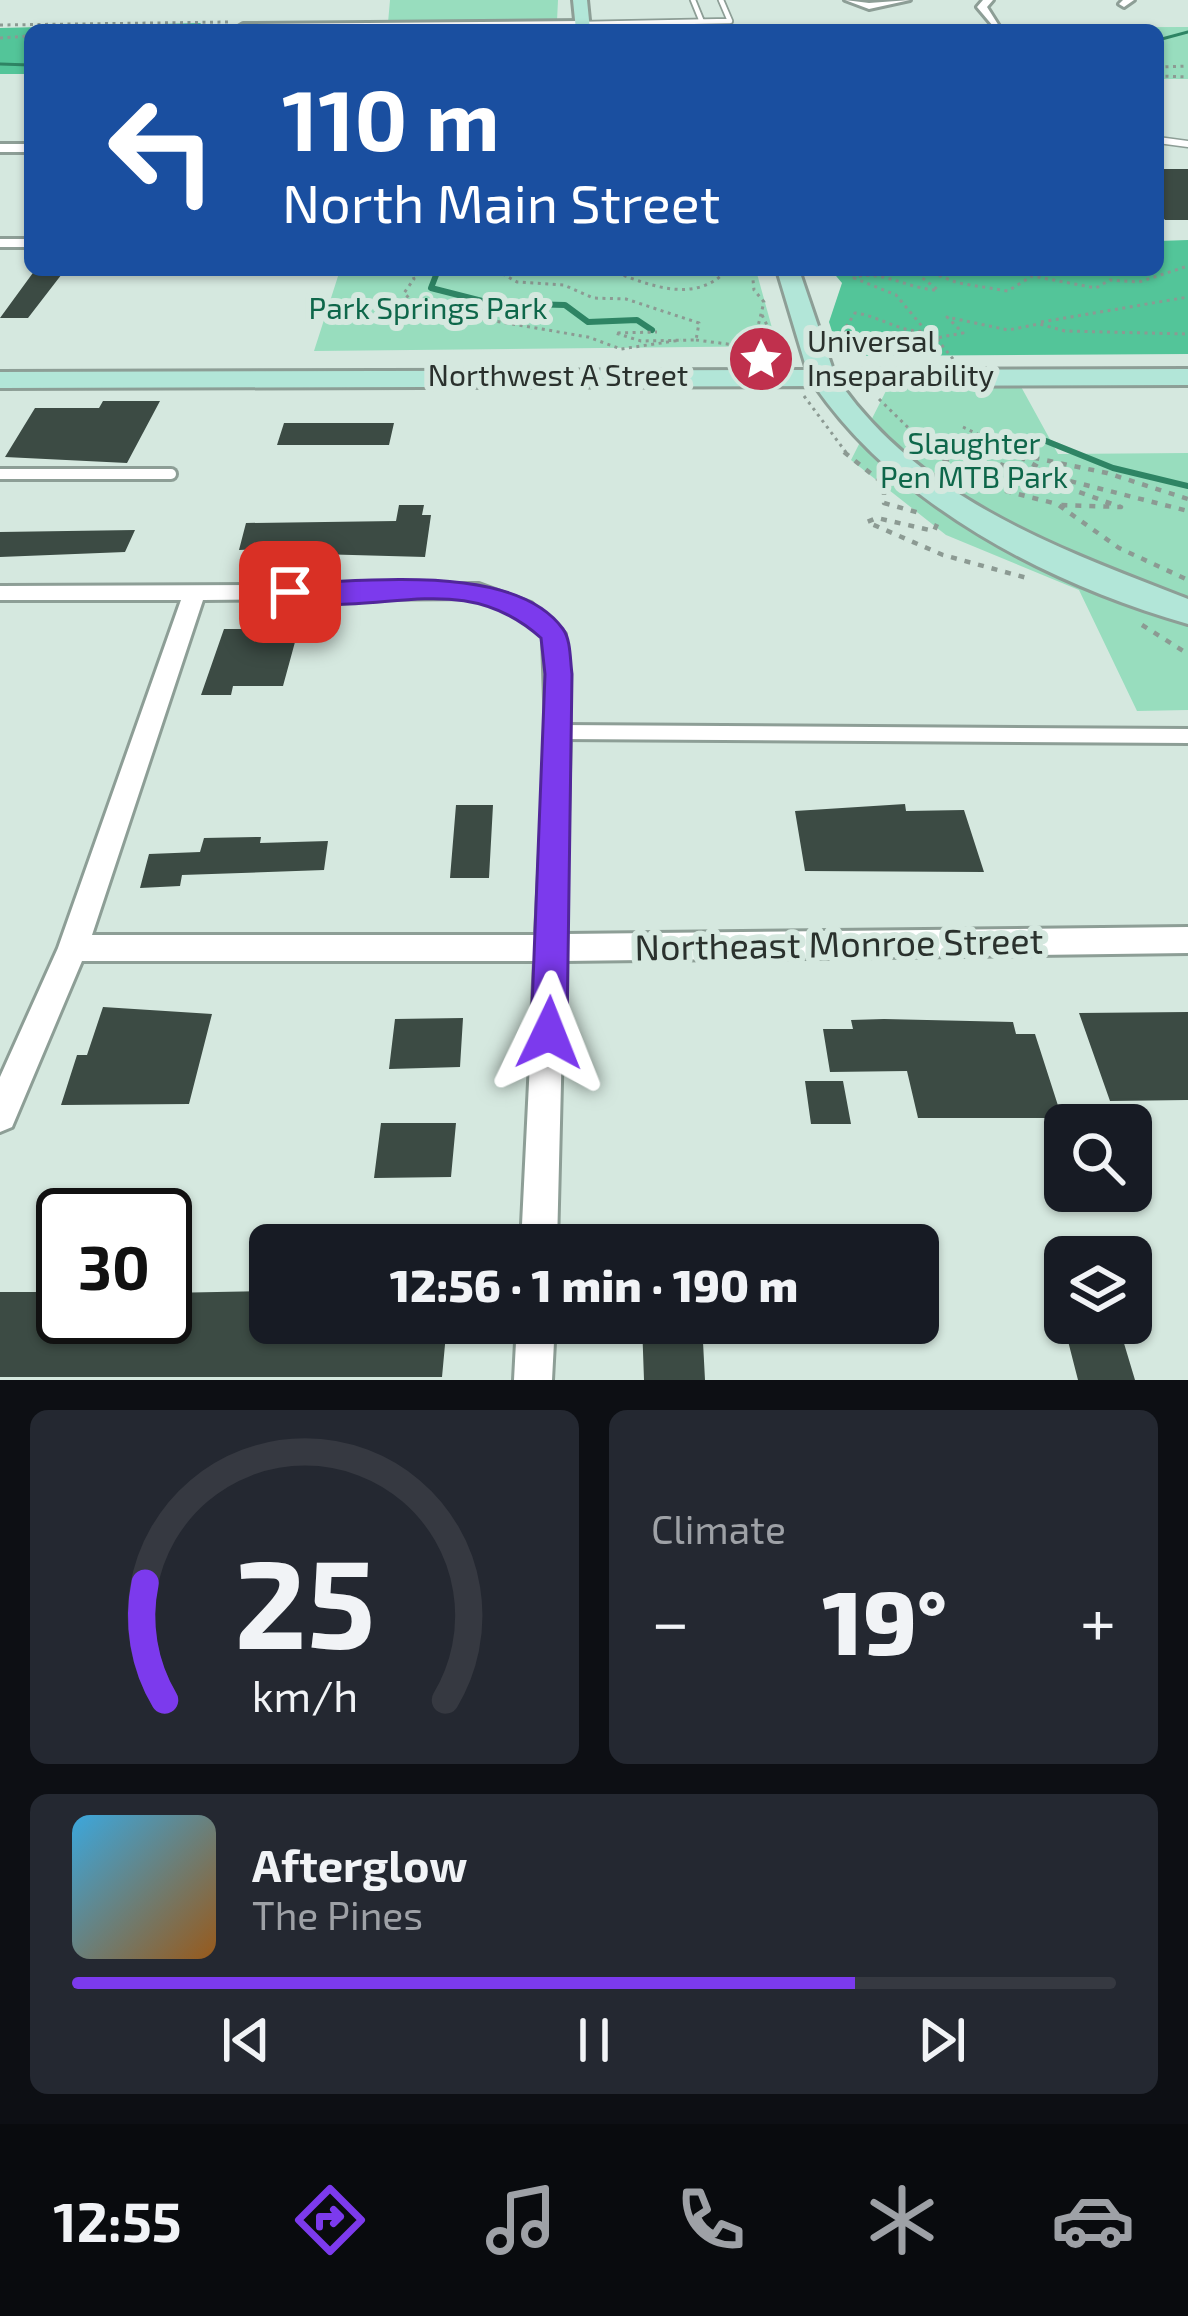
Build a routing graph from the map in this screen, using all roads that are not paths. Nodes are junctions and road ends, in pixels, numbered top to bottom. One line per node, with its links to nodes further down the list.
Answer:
1 (693, 0): 6 (lane)
2 (721, 0): 6 (lane)
3 (850, 0): 4 (street)
4 (904, 0)
5 (985, 0): 8 (street)
6 (702, 22): 7 (lane)
7 (654, 24)
8 (996, 24)
9 (791, 276): 10 (street)
10 (830, 369): 11 (street, Northwest A Street); 12 (street, Northwest A Street); 17 (street)
11 (1188, 377)
12 (0, 380)
13 (0, 474): 14 (lane)
14 (171, 474)
15 (195, 592): 16 (street); 18 (street); 21 (street)
16 (0, 593)
17 (1188, 612)
18 (558, 732): 19 (lane); 22 (street)
19 (1188, 736)
20 (1188, 940): 22 (street, Northeast Monroe Street)
21 (73, 948): 22 (street, Northeast Monroe Street); 23 (street)
22 (552, 949): 24 (street)
23 (0, 1114)
24 (540, 1224)
25 (535, 1344): 26 (street)
26 (533, 1380)

